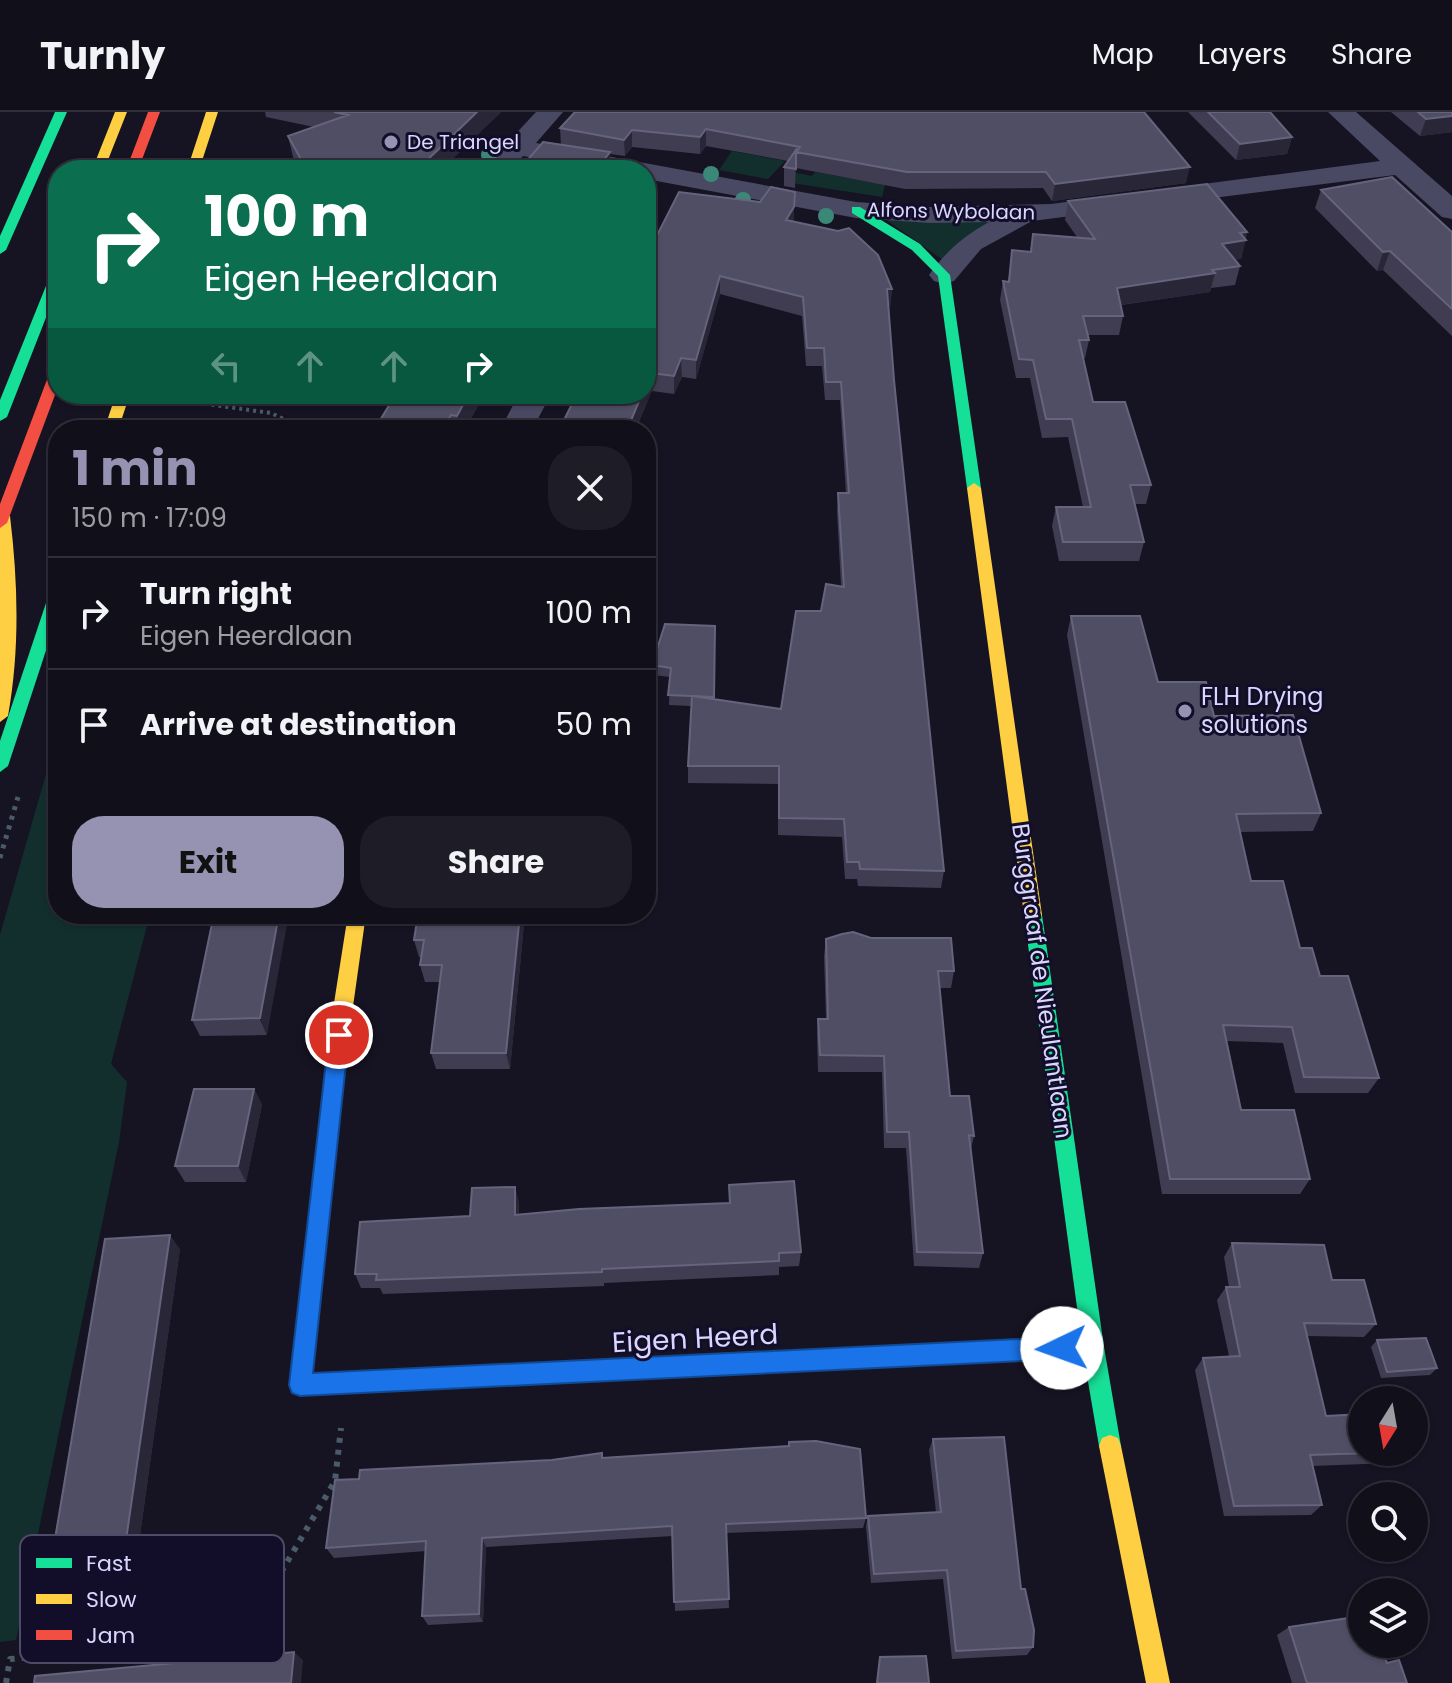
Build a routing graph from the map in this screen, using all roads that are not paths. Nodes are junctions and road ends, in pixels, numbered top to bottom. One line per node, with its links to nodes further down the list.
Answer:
1 (61, 112): 18 (main road)
2 (121, 112): 8 (main road)
3 (154, 112): 9 (main road)
4 (212, 112): 10 (main road)
5 (550, 112): 7 (street)
6 (1341, 112): 13 (street)
7 (516, 147): 11 (street); 12 (street, Alfons Wybolaan)
8 (102, 160)
9 (136, 160)
10 (196, 160)
11 (504, 160)
12 (577, 160)
13 (1400, 166): 16 (street); 17 (street, Alfons Wybolaan)
14 (656, 177): 15 (street, Alfons Wybolaan)
15 (856, 210): 17 (street, Alfons Wybolaan); 19 (main road)
16 (1452, 211)
17 (1026, 214): 19 (street)
18 (0, 250)
19 (944, 275): 28 (main road, Burggraaf de Nieulantlaan)
20 (48, 296): 22 (main road)
21 (48, 395): 23 (main road)
22 (0, 417)
23 (1, 520): 25 (main road)
24 (48, 621): 26 (main road)
25 (0, 716)
26 (0, 766)
27 (356, 924): 28 (main road, Eigen Heerd)
28 (1093, 1347): 29 (main road, Burggraaf de Nieulantlaan)
29 (1158, 1683)

